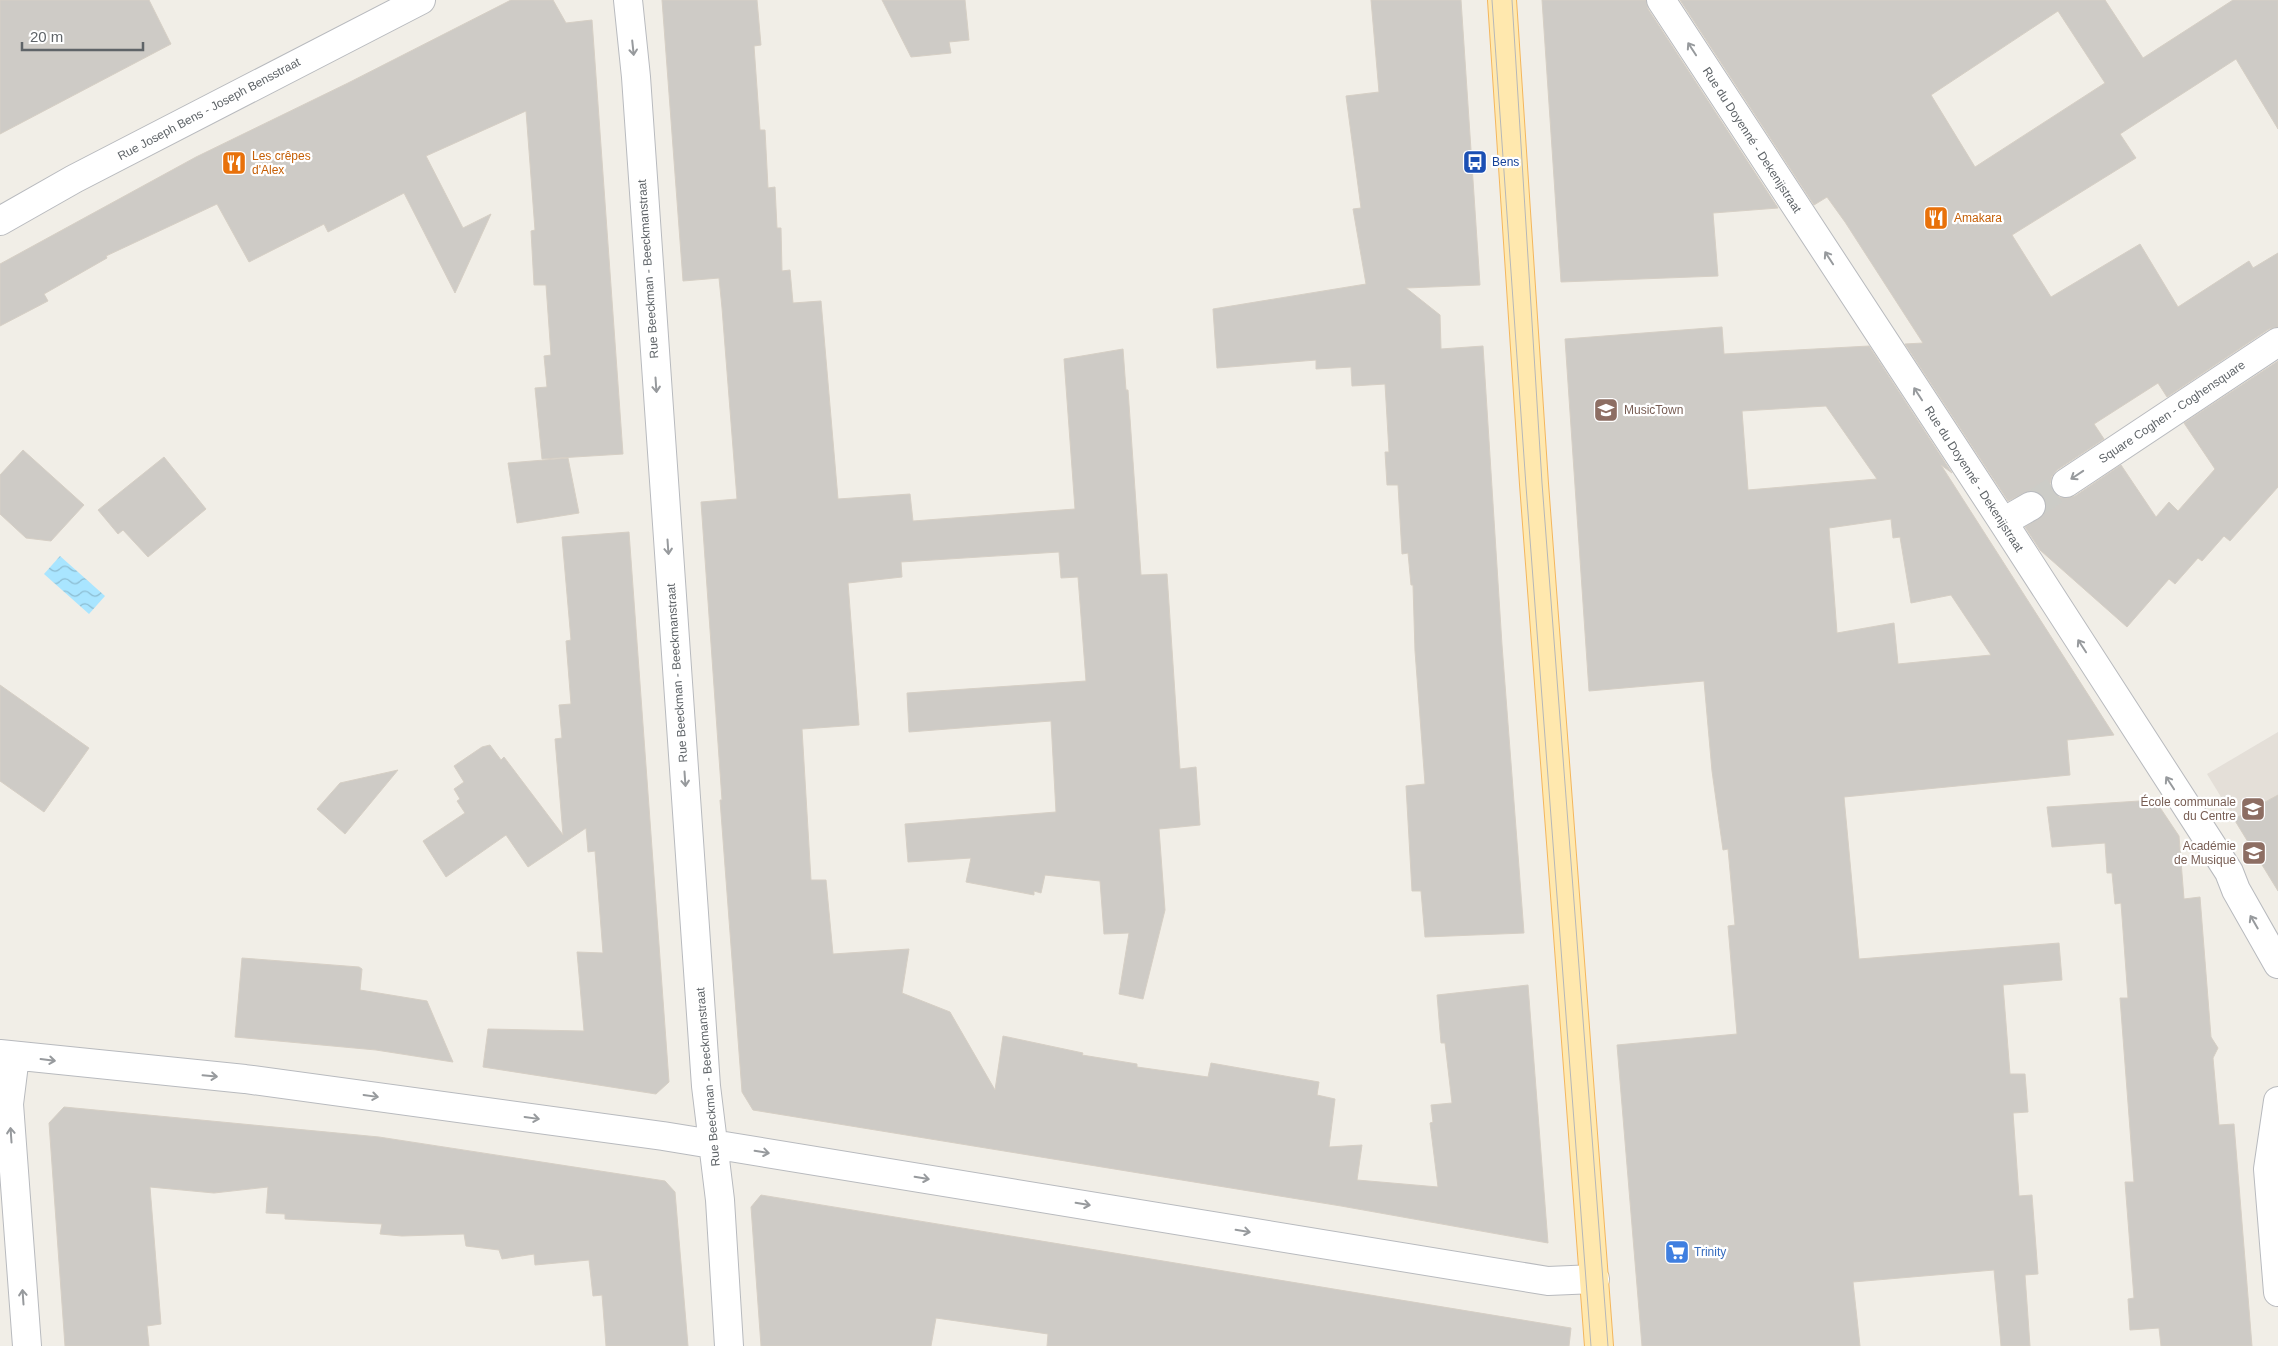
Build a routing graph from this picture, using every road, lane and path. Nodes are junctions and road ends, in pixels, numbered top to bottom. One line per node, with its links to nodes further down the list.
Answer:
1 (421, 0): 5 (street, Rue Joseph Bens - Joseph Bensstraat)
2 (628, 0): 13 (street, Rue Beeckman - Beeckmanstraat, one-way to 13)
3 (1502, 0): 14 (main road)
4 (1661, 0): 9 (street, Rue du Doyenné - Dekenijstraat, one-way to 4)
5 (0, 221)
6 (2278, 342): 7 (street, Square Coghen - Coghensquare, one-way to 7)
7 (2066, 483)
8 (2030, 506): 9 (street)
9 (2003, 522): 10 (street, Rue du Doyenné - Dekenijstraat, one-way to 9)
10 (2278, 964)
11 (8, 1055): 13 (street, one-way to 13); 16 (street, one-way to 11)
12 (2278, 1101): 15 (street)
13 (714, 1144): 14 (street, one-way to 14); 17 (street, Rue Beeckman - Beeckmanstraat)
14 (1595, 1279): 18 (main road)
15 (2278, 1292)
16 (27, 1346)
17 (729, 1346)
18 (1599, 1346)

